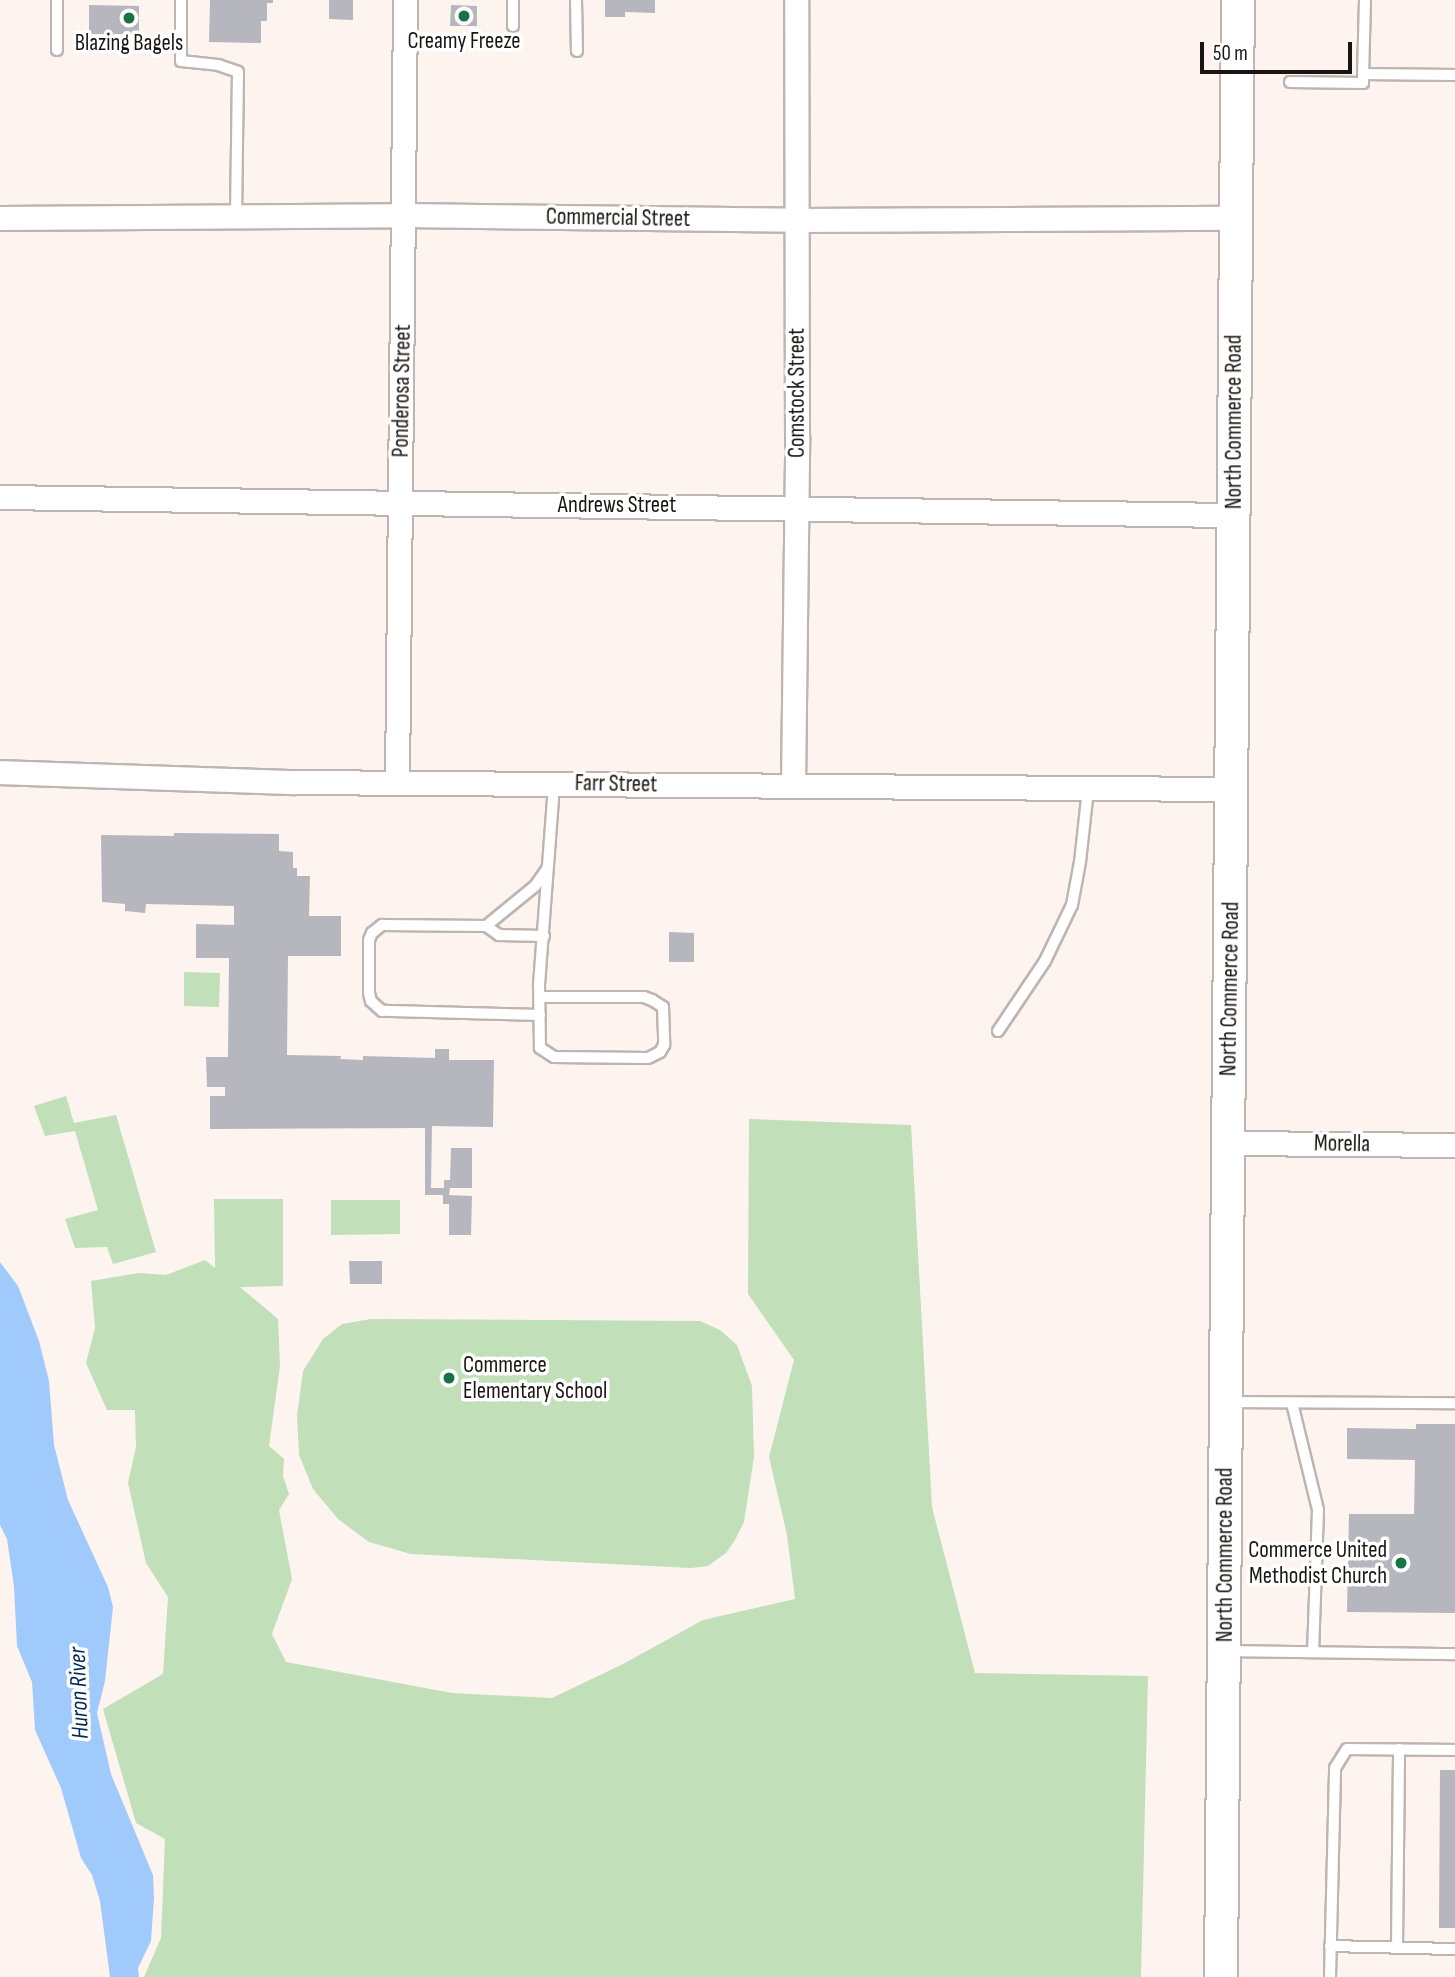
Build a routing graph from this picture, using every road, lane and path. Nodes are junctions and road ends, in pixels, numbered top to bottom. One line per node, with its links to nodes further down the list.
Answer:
1 (57, 0): 10 (lane)
2 (181, 0): 16 (lane)
3 (405, 0): 15 (street, Ponderosa Street)
4 (513, 0): 9 (lane)
5 (576, 0): 11 (lane)
6 (796, 0): 19 (street, Comstock Street)
7 (1238, 0): 18 (main road, North Commerce Road)
8 (1365, 0): 12 (lane)
9 (513, 26)
10 (57, 50)
11 (577, 51)
12 (1363, 74): 13 (lane); 14 (lane)
13 (1455, 75)
14 (1290, 82)
15 (404, 215): 16 (street, Commercial Street); 19 (street, Commercial Street); 21 (street, Ponderosa Street)
16 (236, 216): 17 (street, Commercial Street)
17 (0, 218)
18 (1236, 218): 19 (street, Commercial Street); 23 (main road, North Commerce Road)
19 (797, 220): 22 (street, Comstock Street)
20 (0, 497): 21 (street, Andrews Street)
21 (400, 504): 22 (street, Andrews Street); 25 (street, Ponderosa Street)
22 (796, 506): 23 (street, Andrews Street); 27 (street, Comstock Street)
23 (1234, 515): 29 (main road, North Commerce Road)
24 (0, 772): 25 (street, Farr Street)
25 (397, 782): 26 (street, Farr Street)
26 (554, 784): 27 (street, Farr Street); 30 (lane)
27 (793, 786): 28 (street, Farr Street)
28 (1088, 789): 29 (street, Farr Street); 35 (lane)
29 (1232, 789): 36 (main road, North Commerce Road)
30 (548, 866): 31 (lane); 32 (lane)
31 (486, 926): 32 (lane); 34 (lane)
32 (544, 936): 33 (lane)
33 (540, 997): 34 (lane); 34 (lane)
34 (540, 1014)
35 (998, 1031)
36 (1229, 1143): 37 (street, Morella); 38 (main road, North Commerce Road)
37 (1455, 1145)
38 (1226, 1402): 40 (lane); 41 (main road, North Commerce Road)
39 (1455, 1402): 40 (lane)
40 (1292, 1403): 42 (lane)
41 (1224, 1651): 42 (lane); 49 (main road, North Commerce Road)
42 (1313, 1651): 43 (lane)
43 (1455, 1654)
44 (1399, 1749): 45 (lane); 46 (lane); 47 (lane)
45 (1455, 1750)
46 (1331, 1946): 47 (lane); 50 (lane)
47 (1397, 1947): 48 (lane)
48 (1455, 1949)
49 (1221, 1977)
50 (1330, 1977)

